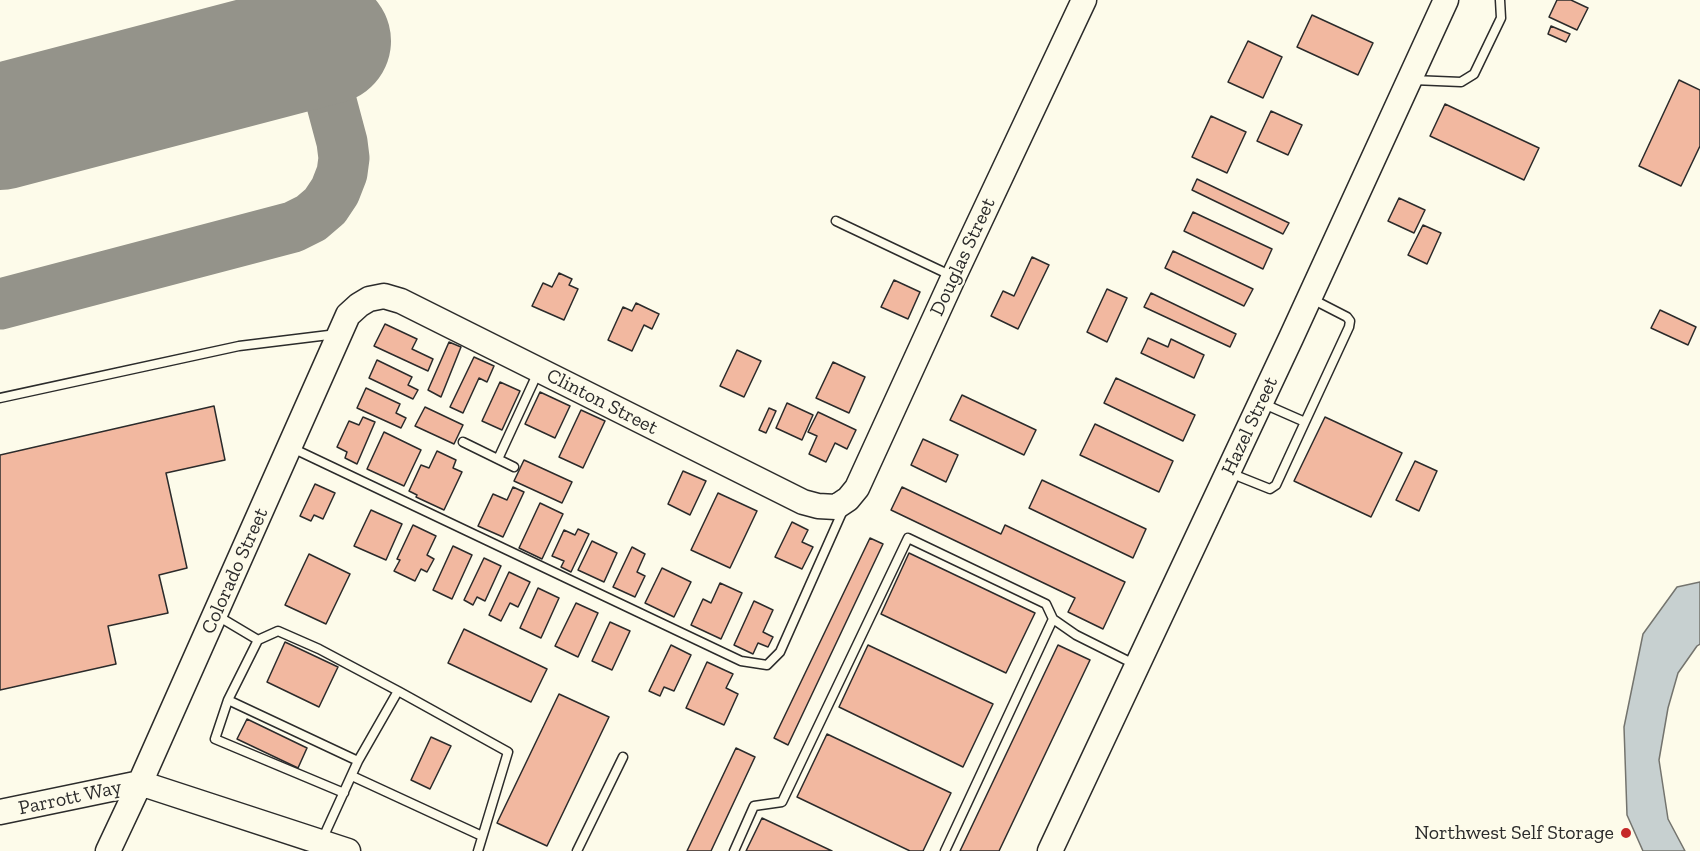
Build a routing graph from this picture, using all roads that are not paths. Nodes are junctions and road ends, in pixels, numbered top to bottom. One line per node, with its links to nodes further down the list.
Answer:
1 (1084, 0): 6 (street, Douglas Street)
2 (1446, 0): 4 (street, Hazel Street)
3 (1500, 0): 4 (lane)
4 (1409, 80): 7 (street, Hazel Street)
5 (836, 221): 6 (lane)
6 (954, 276): 19 (street, Douglas Street)
7 (1310, 298): 12 (street, Hazel Street); 13 (lane)
8 (369, 299): 9 (street, Colorado Street); 10 (street, Clinton Street)
9 (340, 334): 11 (lane); 15 (street, Colorado Street)
10 (539, 370): 16 (lane); 19 (street, Clinton Street)
11 (0, 398)
12 (1261, 403): 13 (lane); 18 (street, Hazel Street)
13 (1305, 422): 18 (lane)
14 (463, 442): 16 (lane)
15 (290, 447): 19 (lane); 20 (street, Colorado Street)
16 (498, 459): 17 (lane)
17 (514, 467)
18 (1228, 473): 23 (street, Hazel Street)
19 (842, 503)
20 (215, 615): 22 (lane); 29 (street, Colorado Street)
21 (1053, 619): 23 (lane); 38 (lane); 39 (lane)
22 (258, 640): 24 (lane); 25 (lane)
23 (1137, 665): 40 (street, Hazel Street)
24 (398, 691): 27 (lane); 32 (lane)
25 (228, 700): 27 (lane); 30 (lane)
26 (623, 757): 37 (lane)
27 (358, 761): 28 (lane)
28 (352, 776): 30 (lane); 32 (lane)
29 (140, 783): 31 (street, Parrott Way); 33 (street); 34 (street, Colorado Street)
30 (344, 793): 33 (lane)
31 (0, 812)
32 (482, 836): 36 (lane)
33 (319, 846): 35 (street)
34 (108, 851)
35 (348, 851)
36 (478, 851)
37 (577, 851)
38 (734, 851)
39 (945, 851)
40 (1050, 851)

